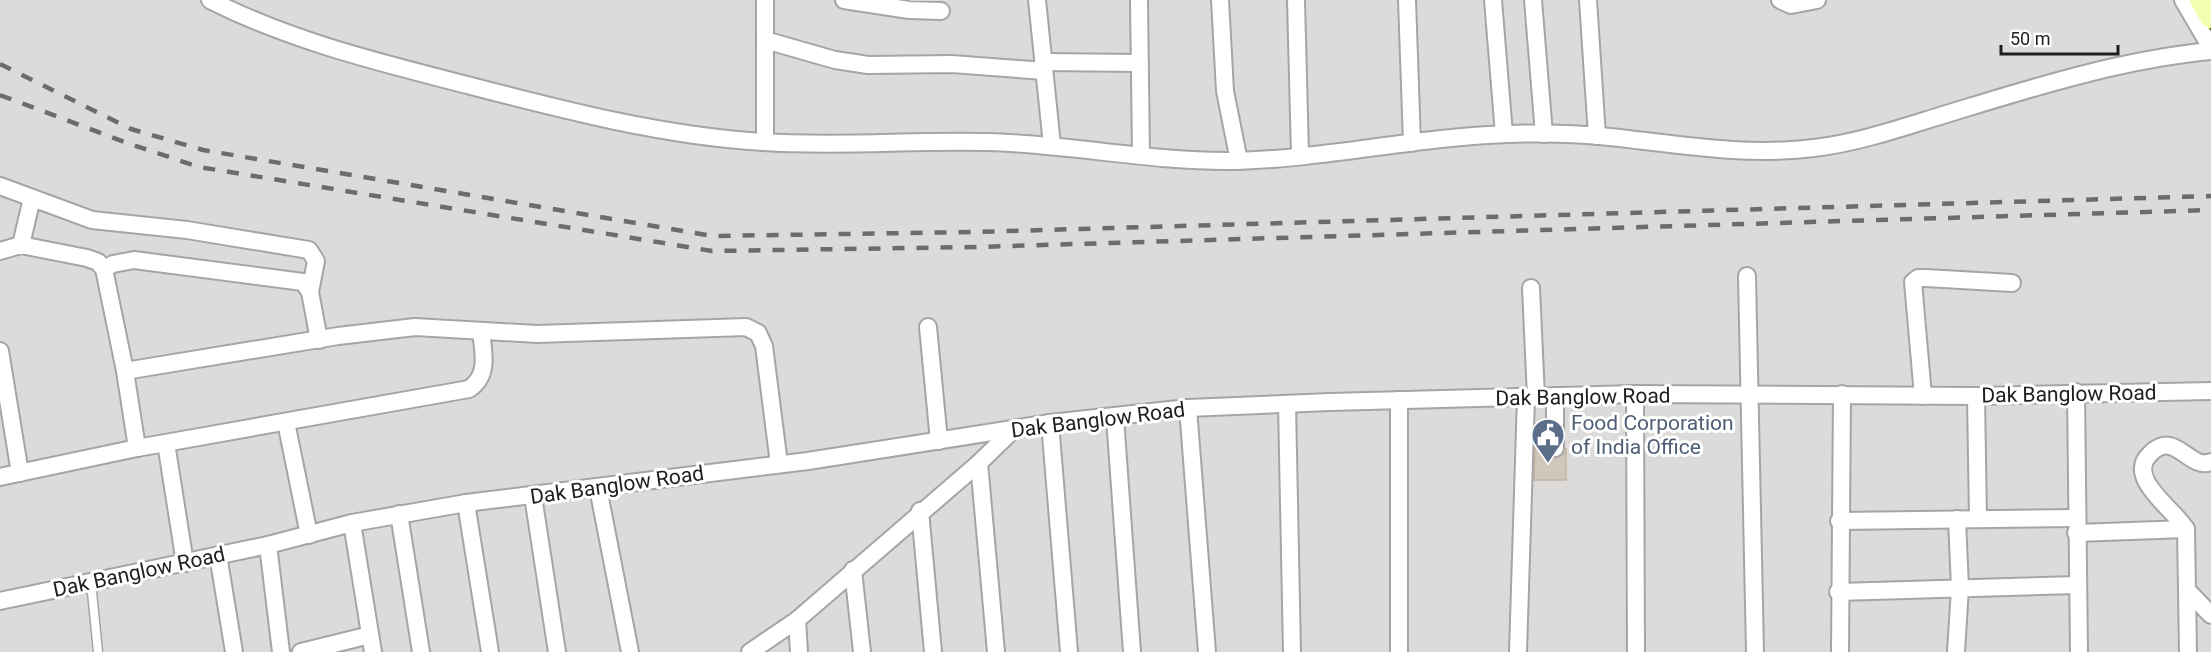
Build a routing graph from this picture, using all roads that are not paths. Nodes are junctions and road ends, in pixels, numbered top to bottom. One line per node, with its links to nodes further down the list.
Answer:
1 (210, 0): 25 (street)
2 (765, 0): 18 (street)
3 (844, 0): 16 (street)
4 (1037, 0): 21 (street)
5 (1139, 0): 20 (street)
6 (1220, 0): 30 (street)
7 (1296, 0): 29 (street)
8 (1407, 0): 26 (street)
9 (1493, 0): 22 (street)
10 (1533, 0): 23 (street)
11 (1588, 0): 24 (street)
12 (1780, 0): 13 (street)
13 (1817, 0)
14 (2182, 0): 19 (street)
15 (2201, 0): 17 (main road)
16 (940, 11)
17 (2211, 17)
18 (765, 40): 21 (street); 25 (street)
19 (2211, 50): 24 (street)
20 (1140, 63): 21 (street); 28 (street)
21 (1044, 67): 27 (street)
22 (1504, 134): 23 (street); 26 (street)
23 (1544, 134): 24 (street)
24 (1598, 136)
25 (765, 142): 27 (street)
26 (1412, 142): 29 (street)
27 (1052, 145): 28 (street)
28 (1141, 154): 30 (street)
29 (1300, 154): 30 (street)
30 (1239, 160)
31 (0, 186): 32 (street)
32 (33, 198): 33 (street); 39 (street)
33 (21, 244): 34 (street); 35 (street)
34 (0, 251)
35 (104, 269): 39 (street); 44 (street)
36 (1747, 276): 48 (street)
37 (2012, 283): 51 (street)
38 (1532, 288): 53 (street)
39 (310, 292): 42 (street)
40 (928, 327): 61 (street)
41 (481, 331): 42 (street); 58 (street); 67 (street)
42 (319, 340): 44 (street)
43 (0, 351): 68 (street)
44 (125, 371): 63 (street)
45 (2211, 391): 46 (street, Dak Banglow Road)
46 (2076, 392): 52 (street, Dak Banglow Road); 79 (street)
47 (1635, 394): 48 (street, Dak Banglow Road); 50 (street, Dak Banglow Road); 114 (street)
48 (1750, 394): 49 (street, Dak Banglow Road); 115 (street)
49 (1842, 394): 51 (street, Dak Banglow Road); 77 (street)
50 (1555, 396): 53 (street, Dak Banglow Road); 64 (street)
51 (1923, 396): 52 (street, Dak Banglow Road)
52 (1976, 396): 76 (street)
53 (1531, 397): 54 (street, Dak Banglow Road); 113 (street)
54 (1399, 400): 55 (street, Dak Banglow Road); 112 (street)
55 (1287, 404): 56 (street, Dak Banglow Road); 111 (street)
56 (1188, 408): 57 (street, Dak Banglow Road); 110 (street)
57 (1115, 418): 59 (street, Dak Banglow Road); 109 (street)
58 (286, 422): 62 (street); 81 (street)
59 (1050, 423): 60 (street, Dak Banglow Road); 108 (street)
60 (1014, 429): 61 (street, Dak Banglow Road); 66 (street)
61 (939, 441): 67 (street, Dak Banglow Road)
62 (166, 443): 63 (street); 84 (street)
63 (137, 448): 68 (street)
64 (1555, 448)
65 (2211, 462): 80 (street)
66 (979, 463): 73 (street); 107 (street)
67 (779, 464): 70 (street, Dak Banglow Road)
68 (20, 473): 69 (street)
69 (0, 477)
70 (598, 488): 71 (street, Dak Banglow Road); 102 (street)
71 (533, 496): 72 (street, Dak Banglow Road); 101 (street)
72 (466, 503): 74 (street, Dak Banglow Road); 100 (street)
73 (920, 511): 85 (street); 106 (street)
74 (399, 514): 78 (street, Dak Banglow Road); 99 (street)
75 (1957, 519): 76 (street); 77 (street); 88 (street)
76 (1978, 519): 79 (street)
77 (1839, 521): 90 (street)
78 (352, 523): 81 (street, Dak Banglow Road); 94 (street)
79 (2076, 525): 80 (street); 87 (street)
80 (2186, 529): 89 (street)
81 (309, 534): 82 (street, Dak Banglow Road)
82 (268, 545): 83 (street, Dak Banglow Road); 97 (street)
83 (218, 555): 84 (street, Dak Banglow Road); 96 (street)
84 (185, 563): 86 (street, Dak Banglow Road)
85 (853, 570): 93 (street); 105 (street)
86 (92, 582): 91 (street, Dak Banglow Road); 95 (lane)
87 (2076, 585): 88 (street); 118 (street)
88 (1960, 588): 90 (street); 117 (street)
89 (2188, 591): 92 (street); 119 (street)
90 (1838, 592): 116 (street)
91 (0, 601)
92 (2211, 615)
93 (797, 620): 103 (street); 104 (street)
94 (372, 644): 98 (street)
95 (98, 652)
96 (234, 652)
97 (281, 652)
98 (301, 652)
99 (421, 652)
100 (490, 652)
101 (557, 652)
102 (630, 652)
103 (750, 652)
104 (799, 652)
105 (862, 652)
106 (933, 652)
107 (996, 652)
108 (1069, 652)
109 (1132, 652)
110 (1207, 652)
111 (1292, 652)
112 (1399, 652)
113 (1518, 652)
114 (1636, 652)
115 (1755, 652)
116 (1840, 652)
117 (1956, 652)
118 (2079, 652)
119 (2188, 652)

